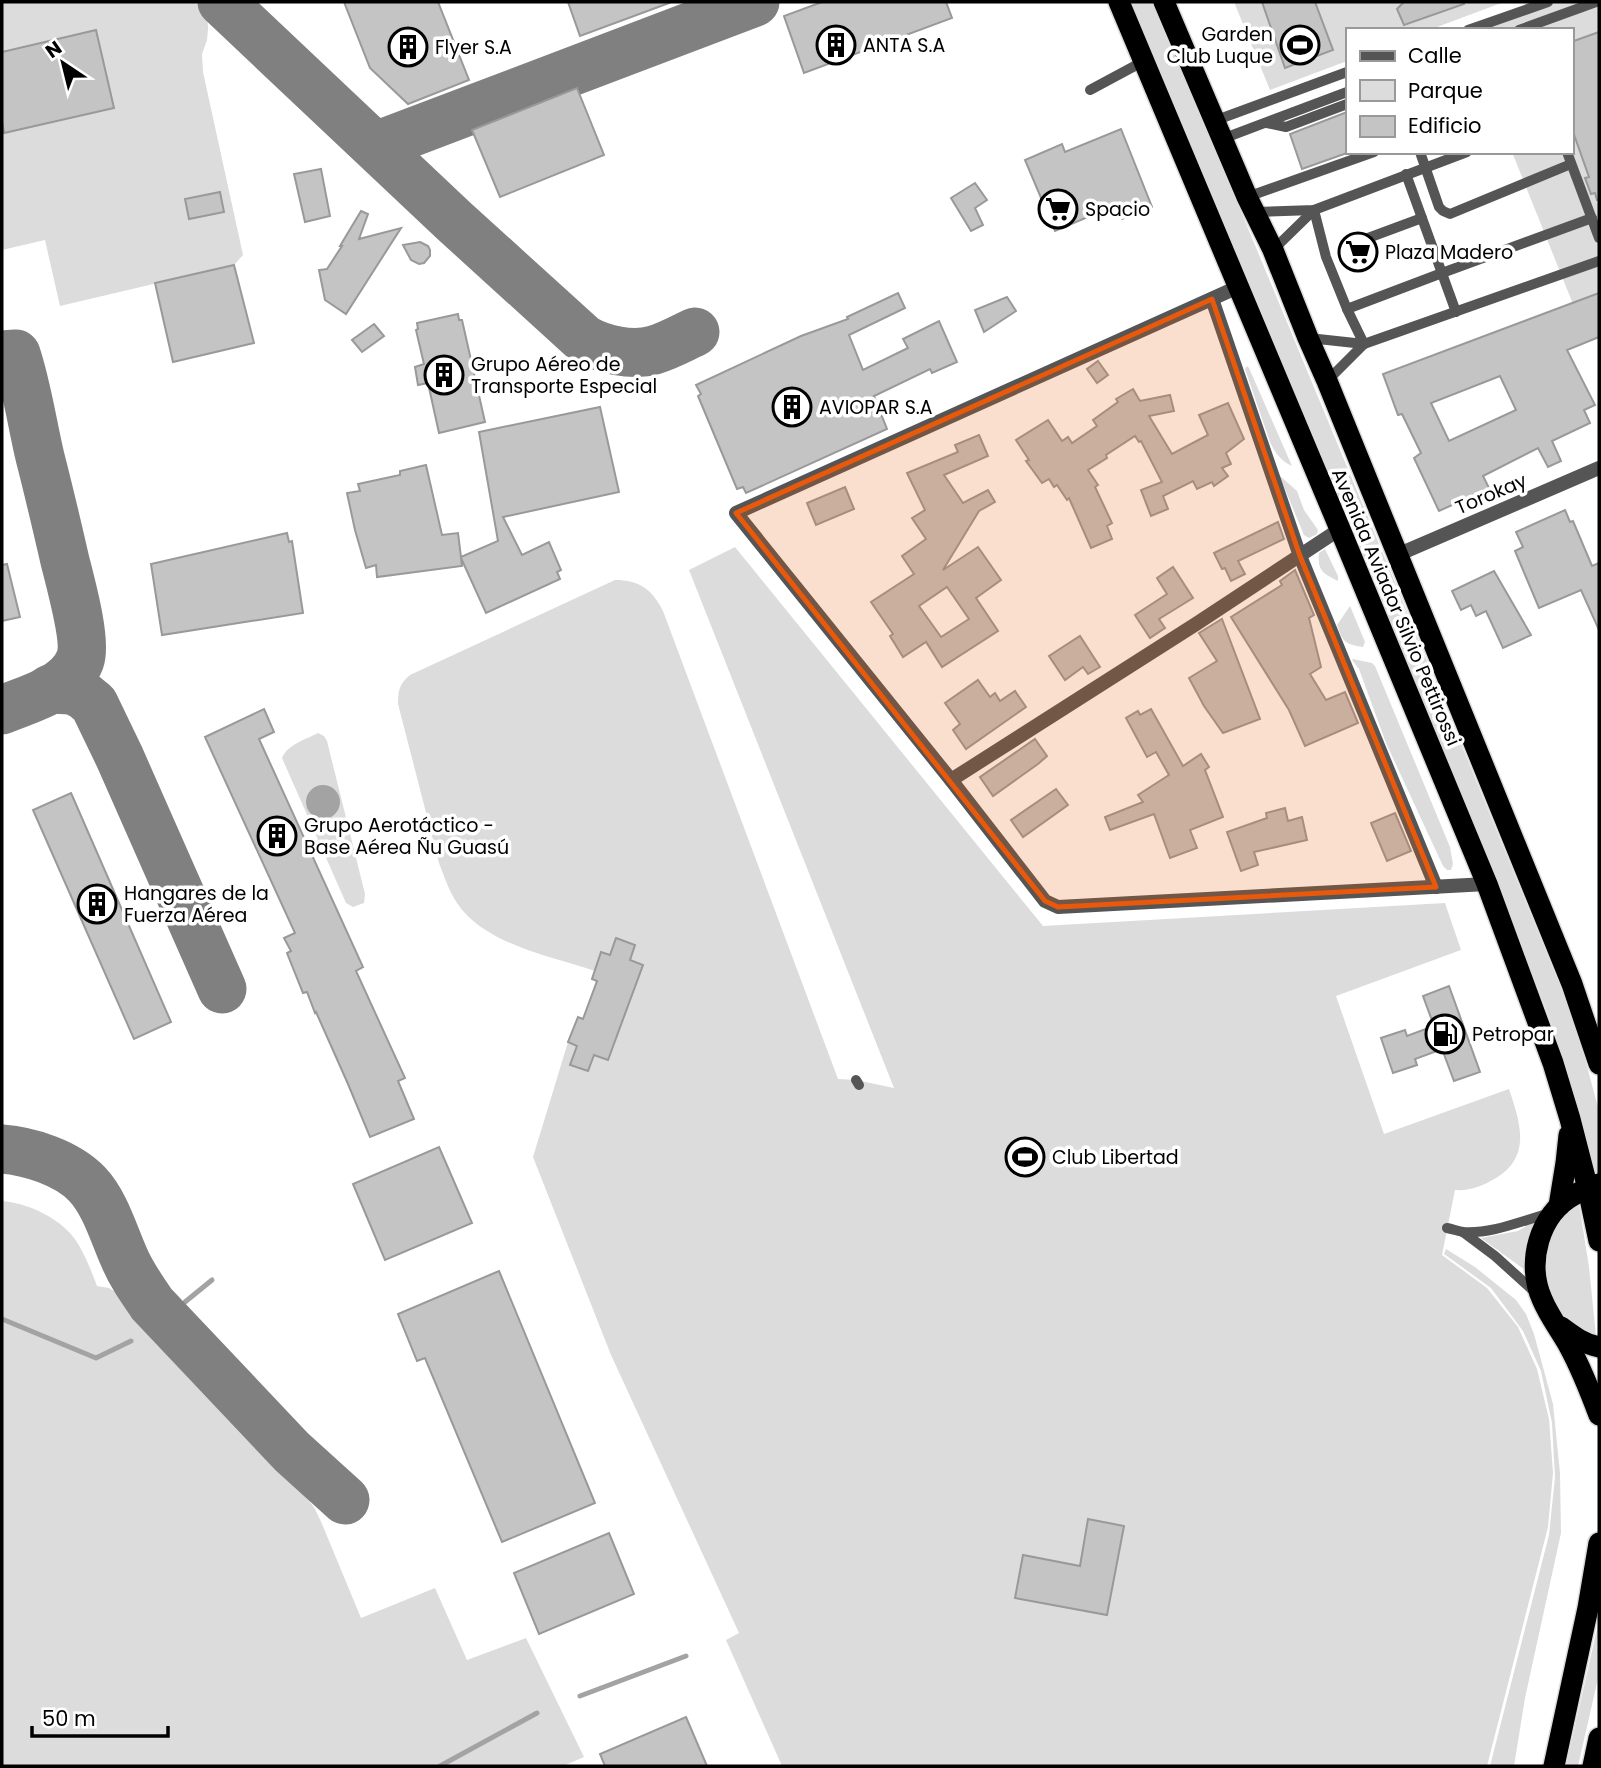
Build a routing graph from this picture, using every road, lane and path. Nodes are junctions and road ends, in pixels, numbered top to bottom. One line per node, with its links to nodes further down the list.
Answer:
1 (1119, 2): 9 (highway, Avenida Aviador Silvio Pettirossi)
2 (1164, 2): 15 (highway, Avenida Aviador Silvio Pettirossi)
3 (1548, 2): 7 (lane)
4 (1556, 2): 6 (lane)
5 (1596, 2): 6 (lane)
6 (1561, 15): 8 (lane)
7 (1474, 28)
8 (1525, 28)
9 (1144, 61): 11 (lane); 33 (highway, Avenida Aviador Silvio Pettirossi)
10 (1346, 72): 15 (lane)
11 (1091, 88)
12 (1346, 92): 14 (lane)
13 (1346, 104): 14 (lane)
14 (1266, 123): 15 (lane)
15 (1218, 130): 24 (highway, Avenida Aviador Silvio Pettirossi)
16 (1369, 154): 24 (lane)
17 (1421, 154): 22 (lane)
18 (1455, 154): 20 (lane)
19 (1568, 154): 21 (lane)
20 (1437, 157): 22 (lane)
21 (1571, 164): 22 (lane); 27 (lane)
22 (1425, 167): 23 (lane)
23 (1406, 174): 25 (lane); 26 (lane)
24 (1250, 204): 25 (lane); 30 (highway, Avenida Aviador Silvio Pettirossi)
25 (1314, 210): 30 (lane); 35 (lane)
26 (1422, 218): 28 (lane); 32 (lane)
27 (1592, 218): 29 (lane); 32 (lane)
28 (1368, 238)
29 (1599, 238)
30 (1273, 250): 37 (highway, Avenida Aviador Silvio Pettirossi)
31 (1599, 261): 36 (lane)
32 (1442, 273): 35 (lane); 36 (lane)
33 (1238, 287): 34 (street); 41 (highway, Avenida Aviador Silvio Pettirossi)
34 (1212, 299): 43 (street); 44 (street)
35 (1347, 309): 38 (lane)
36 (1456, 312): 38 (lane)
37 (1308, 338): 38 (lane); 39 (highway, Avenida Aviador Silvio Pettirossi)
38 (1364, 344): 39 (lane)
39 (1327, 381): 42 (highway, Avenida Aviador Silvio Pettirossi)
40 (1599, 468): 42 (street, Torokay)
41 (1340, 529): 43 (street); 45 (highway, Avenida Aviador Silvio Pettirossi)
42 (1397, 555): 47 (highway, Avenida Aviador Silvio Pettirossi)
43 (1300, 556): 44 (street); 46 (street)
44 (951, 780): 46 (street)
45 (1487, 884): 46 (street); 48 (highway, Avenida Aviador Silvio Pettirossi)
46 (1436, 887)
47 (1599, 1064)
48 (1570, 1119): 49 (highway, Avenida Aviador Silvio Pettirossi); 50 (highway)
49 (1594, 1186): 50 (highway); 53 (highway, Avenida Aviador Silvio Pettirossi)
50 (1556, 1210): 52 (lane); 54 (highway)
51 (1447, 1228): 52 (lane)
52 (1463, 1232): 54 (lane)
53 (1599, 1241)
54 (1545, 1305): 55 (highway); 56 (highway)
55 (1599, 1347)
56 (1599, 1415)
57 (1599, 1543): 59 (highway)
58 (1599, 1738): 60 (highway)
59 (1553, 1766)
60 (1593, 1766)

